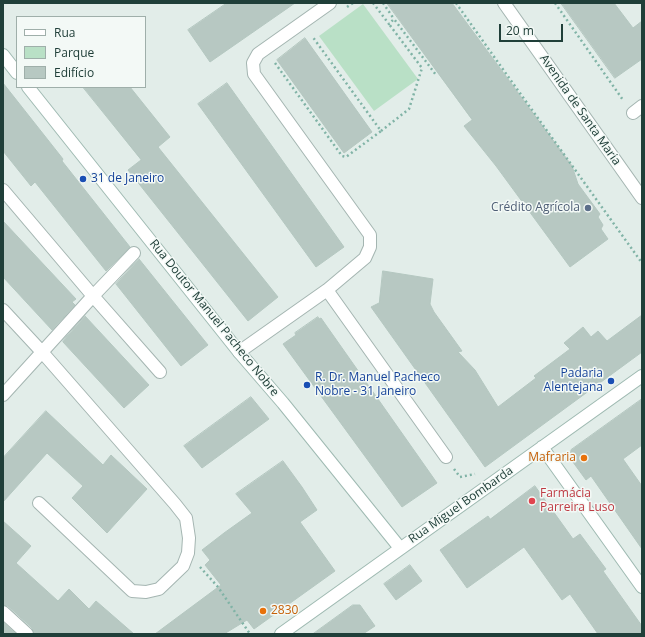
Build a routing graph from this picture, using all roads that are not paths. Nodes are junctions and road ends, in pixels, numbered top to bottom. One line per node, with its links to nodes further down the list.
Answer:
1 (330, 3): 9 (street)
2 (504, 3): 7 (street, Avenida de Santa Maria)
3 (3, 55): 4 (street)
4 (16, 72)
5 (29, 88): 13 (street, Rua Doutor Manuel Pacheco Nobre)
6 (3, 190): 10 (street)
7 (642, 198)
8 (134, 253): 10 (street)
9 (327, 290): 13 (street); 18 (street)
10 (93, 296): 12 (street); 14 (street)
11 (3, 310): 12 (street)
12 (42, 352): 16 (street); 19 (street)
13 (239, 352): 20 (street, Rua Doutor Manuel Pacheco Nobre)
14 (160, 372)
15 (642, 376): 17 (street, Rua Miguel Bombarda)
16 (3, 395)
17 (542, 447): 20 (street, Rua Miguel Bombarda); 21 (street)
18 (446, 457)
19 (39, 503)
20 (400, 548): 24 (street, Rua Miguel Bombarda)
21 (642, 587)
22 (3, 612): 23 (street)
23 (26, 634)
24 (281, 634)

